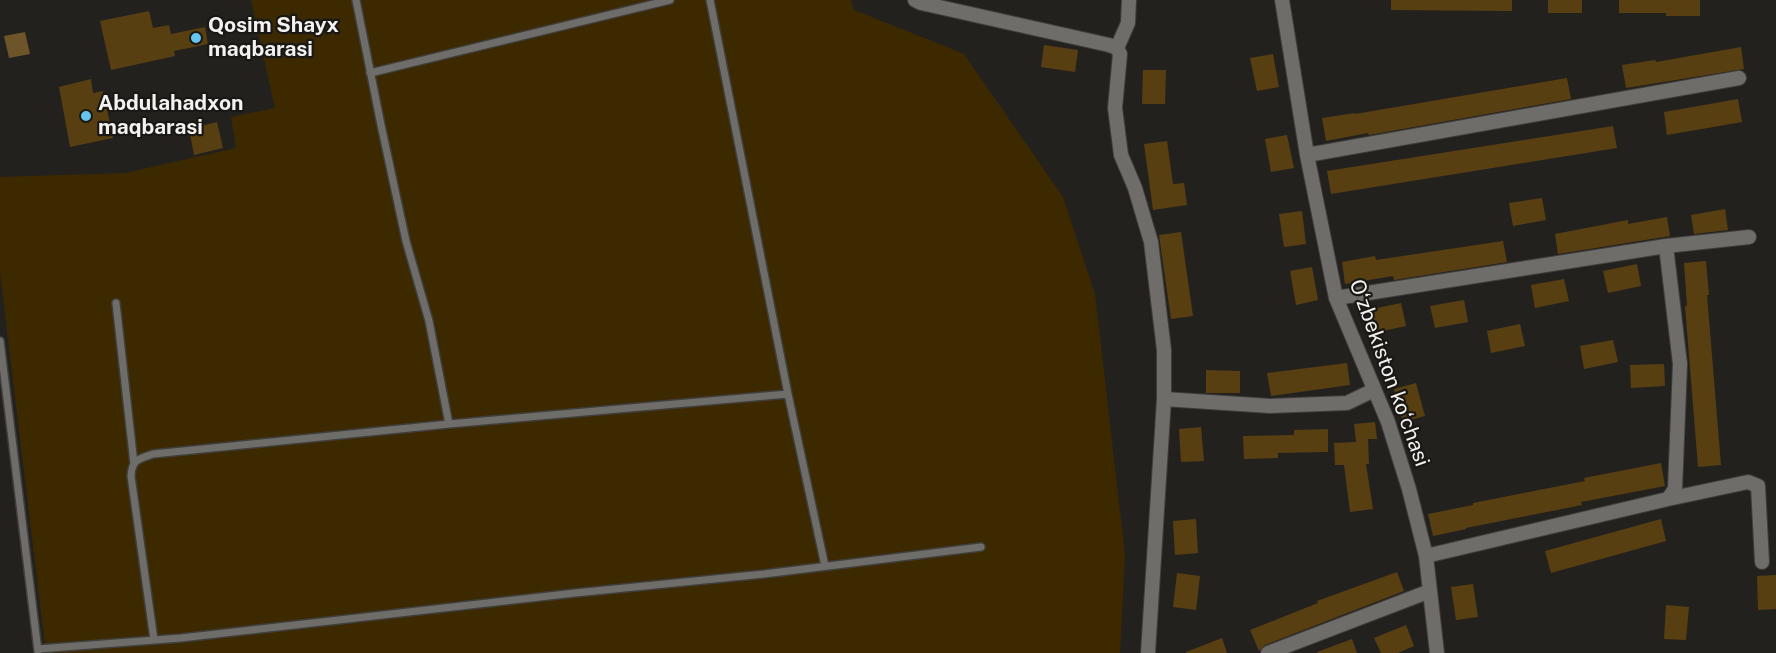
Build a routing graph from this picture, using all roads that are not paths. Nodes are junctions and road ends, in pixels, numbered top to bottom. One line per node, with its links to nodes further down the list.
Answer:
1 (356, 0): 8 (lane)
2 (670, 0): 8 (lane)
3 (710, 0): 17 (lane)
4 (915, 0): 7 (street)
5 (1128, 0): 7 (street)
6 (1282, 0): 10 (street, O‘zbekiston ko‘chasi)
7 (1117, 48): 18 (street)
8 (370, 73): 19 (lane)
9 (1739, 78): 10 (street)
10 (1308, 156): 13 (street, O‘zbekiston ko‘chasi)
11 (1749, 237): 12 (street)
12 (1666, 246): 13 (street); 21 (street)
13 (1336, 298): 16 (street, O‘zbekiston ko‘chasi)
14 (116, 303): 20 (lane)
15 (0, 341): 28 (lane)
16 (1374, 390): 18 (street); 23 (street, O‘zbekiston ko‘chasi)
17 (788, 394): 19 (lane); 25 (lane)
18 (1164, 399): 29 (street)
19 (449, 424): 20 (lane)
20 (134, 464): 27 (lane)
21 (1668, 499): 23 (street); 24 (street)
22 (981, 547): 25 (lane)
23 (1426, 556): 26 (street, O‘zbekiston ko‘chasi)
24 (1762, 562)
25 (825, 566): 27 (lane)
26 (1430, 591): 30 (street); 31 (street, O‘zbekiston ko‘chasi)
27 (154, 640): 28 (lane)
28 (38, 651)
29 (1148, 653)
30 (1268, 653)
31 (1437, 653)

